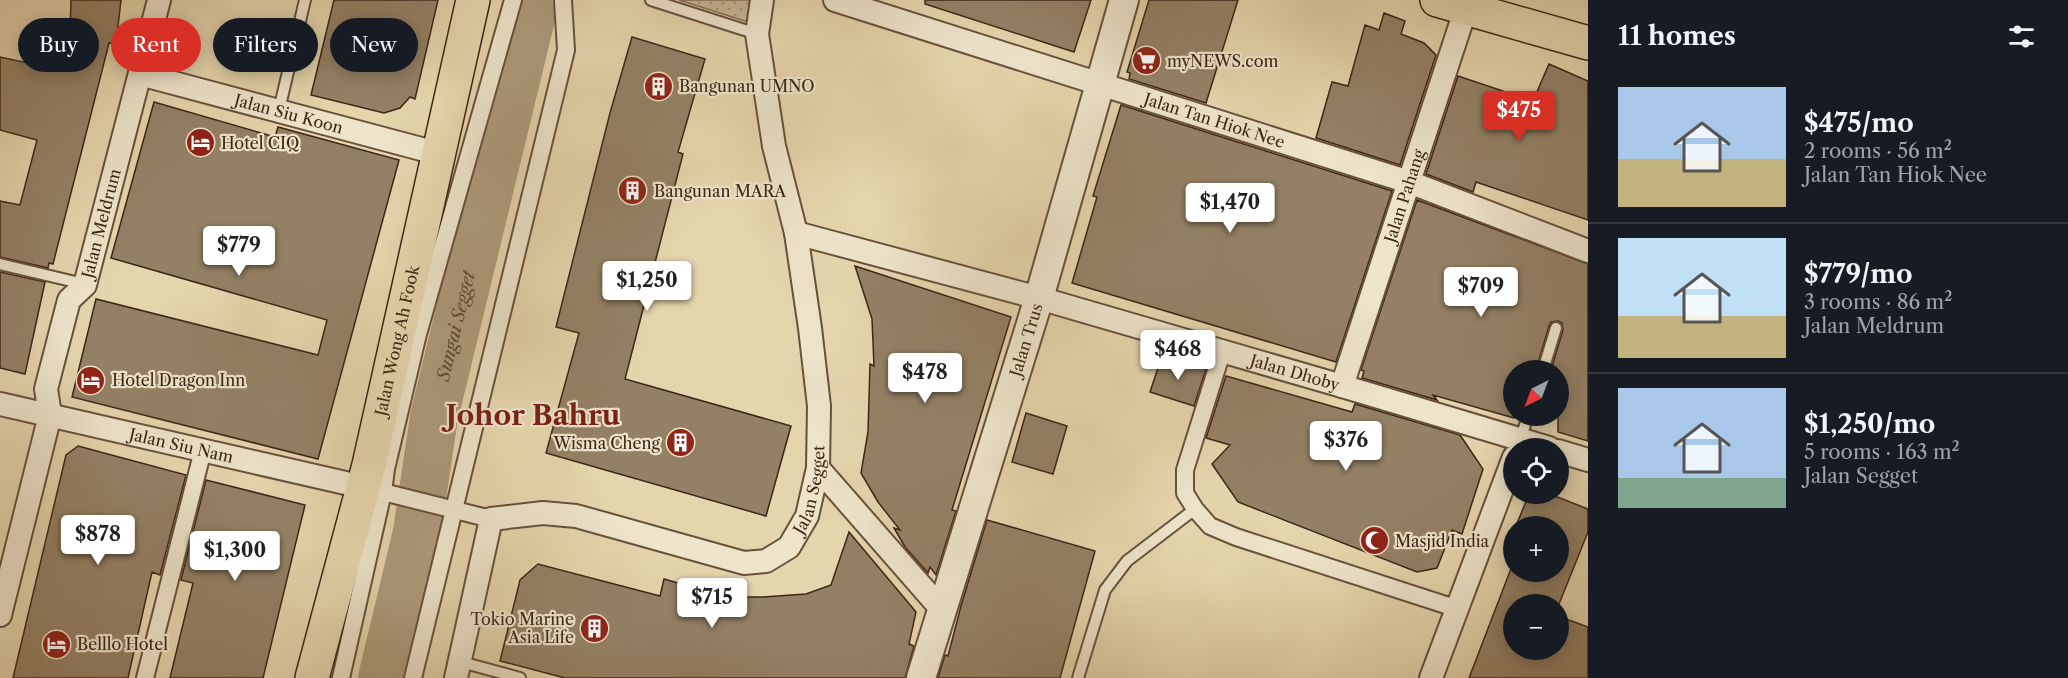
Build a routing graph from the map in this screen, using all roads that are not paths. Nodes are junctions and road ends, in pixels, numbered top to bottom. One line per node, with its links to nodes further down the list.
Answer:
1 (159, 0): 13 (street, Jalan Meldrum)
2 (305, 0): 15 (lane)
3 (473, 0): 16 (main road, Jalan Wong Ah Fook)
4 (513, 0): 35 (street)
5 (563, 0): 36 (street)
6 (651, 0): 11 (lane)
7 (762, 0): 11 (street, Jalan Segget)
8 (835, 0): 14 (street, Jalan Tan Hiok Nee)
9 (1124, 0): 14 (street, Jalan Trus)
10 (1452, 4): 12 (main road); 17 (street, Jalan Pahang)
11 (757, 34): 18 (street, Jalan Segget)
12 (1588, 43)
13 (140, 74): 15 (street, Jalan Siu Koon); 21 (street, Jalan Meldrum)
14 (1100, 85): 17 (street, Jalan Tan Hiok Nee); 22 (street, Jalan Trus)
15 (279, 110): 16 (street, Jalan Siu Koon)
16 (440, 154): 35 (main road, Jalan Wong Ah Fook)
17 (1409, 182): 19 (street, Jalan Tan Hiok Nee); 26 (street, Jalan Pahang)
18 (796, 233): 22 (street, Jalan Dhoby); 33 (street, Jalan Segget)
19 (1588, 250)
20 (0, 264): 21 (lane)
21 (85, 285): 28 (street, Jalan Meldrum)
22 (1039, 298): 24 (street, Jalan Dhoby); 40 (street, Jalan Trus)
23 (1556, 328): 25 (lane)
24 (1222, 352): 26 (street, Jalan Dhoby); 37 (street)
25 (1546, 360)
26 (1342, 386): 29 (street, Jalan Dhoby)
27 (0, 404): 28 (street, Jalan Siu Nam)
28 (50, 415): 30 (street, Jalan Siu Nam); 41 (street, Jalan Meldrum)
29 (1503, 444)
30 (203, 450): 35 (street, Jalan Siu Nam); 43 (street)
31 (1569, 454): 32 (street)
32 (1588, 460)
33 (819, 468): 38 (street, Jalan Segget); 40 (street)
34 (1503, 487): 39 (street)
35 (373, 489): 36 (street); 44 (main road, Jalan Wong Ah Fook); 45 (street)
36 (449, 508): 38 (street); 46 (street)
37 (1196, 509): 39 (street); 49 (lane)
38 (491, 519): 42 (street)
39 (1458, 609): 50 (street)
40 (944, 611): 48 (street, Jalan Trus)
41 (0, 615)
42 (459, 670): 47 (lane)
43 (145, 678)
44 (312, 678)
45 (341, 678)
46 (413, 678)
47 (520, 678)
48 (921, 678)
49 (1078, 678)
50 (1431, 678)

